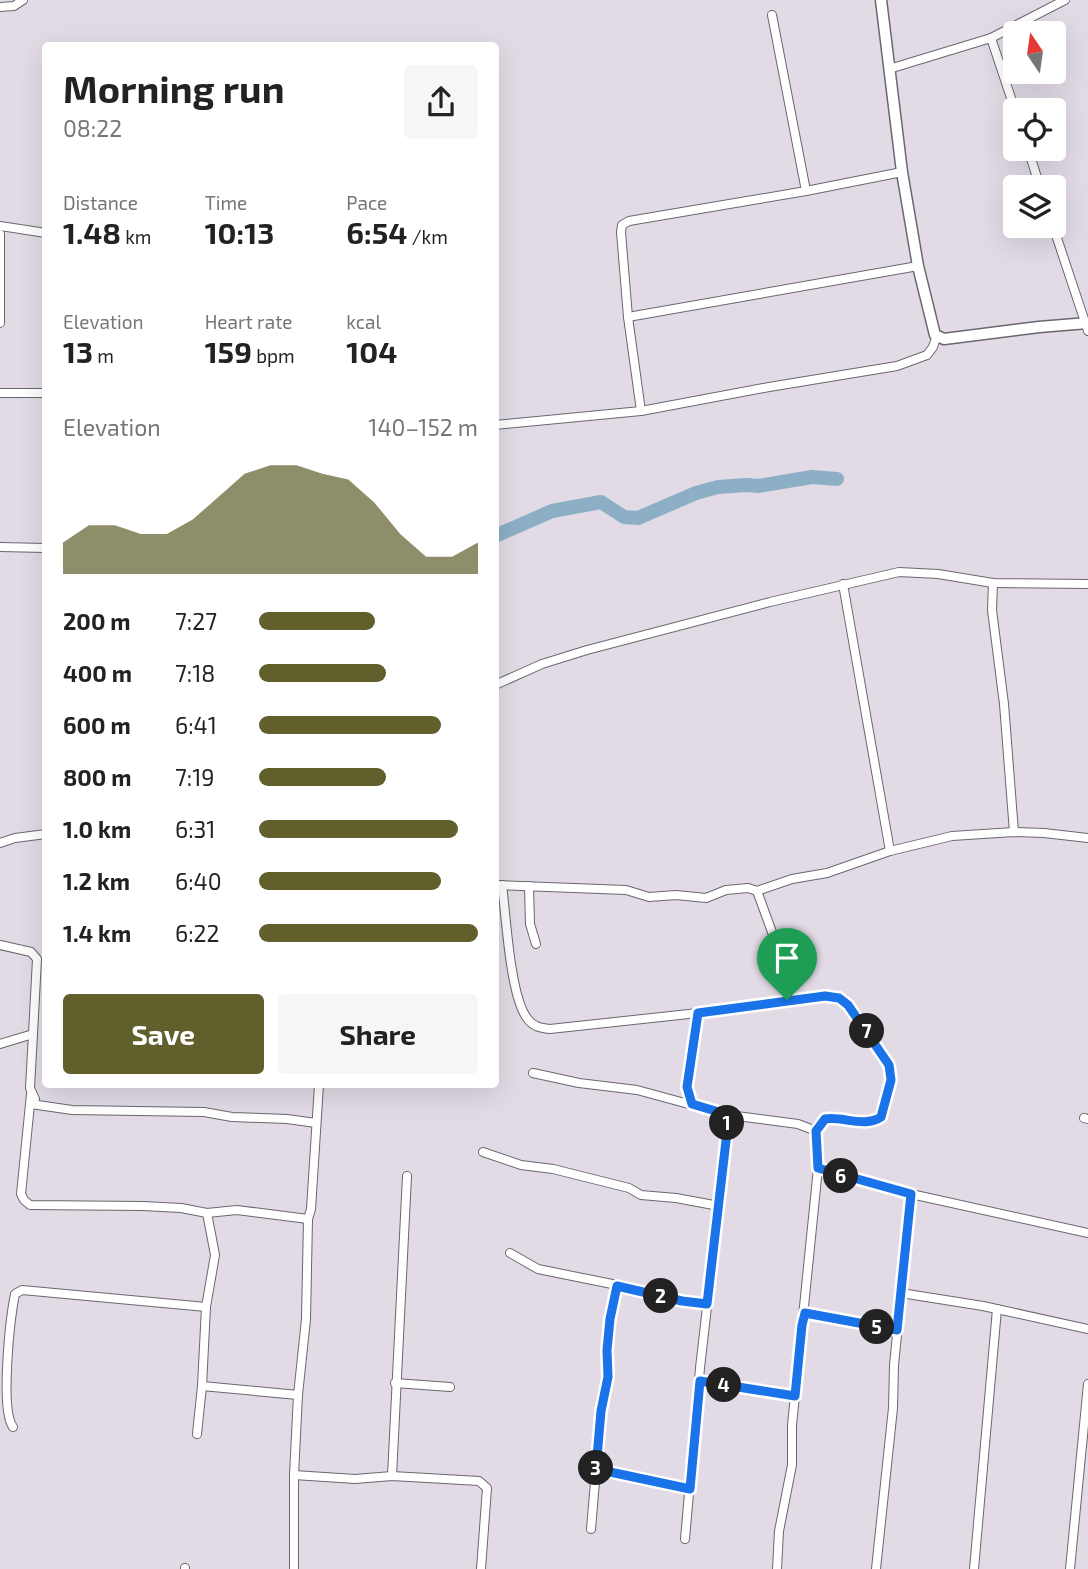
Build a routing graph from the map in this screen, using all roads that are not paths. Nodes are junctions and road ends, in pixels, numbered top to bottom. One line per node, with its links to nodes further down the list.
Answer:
1 (23, 0): 4 (street)
2 (881, 0): 7 (street)
3 (1065, 0): 6 (street)
4 (0, 7)
5 (772, 15): 10 (street)
6 (991, 38): 7 (street); 8 (street)
7 (889, 69): 9 (street)
8 (1011, 98)
9 (902, 172): 10 (street); 15 (street)
10 (806, 191): 16 (street)
11 (0, 226): 12 (street)
12 (42, 233)
13 (0, 234): 17 (street)
14 (1057, 238): 18 (street)
15 (918, 266): 16 (street); 19 (street)
16 (628, 317): 22 (street)
17 (0, 323)
18 (1087, 326): 19 (street)
19 (936, 338): 22 (street)
20 (0, 393): 21 (street)
21 (42, 393)
22 (641, 411): 23 (street)
23 (499, 425)
24 (0, 547): 25 (street)
25 (42, 548)
26 (993, 583): 27 (street); 28 (street); 30 (street)
27 (843, 584): 29 (street); 34 (street)
28 (1088, 584)
29 (499, 683)
30 (1014, 832): 32 (street); 34 (street)
31 (42, 835): 33 (street)
32 (1088, 838)
33 (0, 843)
34 (890, 851): 38 (street)
35 (499, 885): 36 (street)
36 (529, 886): 38 (street); 39 (street)
37 (499, 891): 44 (street)
38 (757, 891): 41 (street)
39 (536, 944)
40 (0, 945): 42 (street)
41 (787, 1000): 44 (street); 53 (street)
42 (35, 1007): 43 (street); 45 (street)
43 (42, 1007)
44 (698, 1013): 50 (street)
45 (33, 1034): 46 (street); 49 (street)
46 (0, 1044)
47 (533, 1073): 50 (street)
48 (319, 1088): 52 (street)
49 (31, 1094): 52 (street); 59 (street)
50 (692, 1104): 51 (street)
51 (729, 1115): 53 (street); 58 (street)
52 (316, 1123): 60 (street)
53 (816, 1131): 55 (street)
54 (483, 1152): 58 (street)
55 (818, 1168): 57 (street); 68 (street)
56 (407, 1176): 72 (street)
57 (911, 1194): 61 (street); 64 (street)
58 (719, 1206): 65 (street)
59 (207, 1213): 60 (street); 66 (street)
60 (308, 1219): 76 (street)
61 (1088, 1233)
62 (510, 1253): 63 (street)
63 (617, 1286): 65 (street); 80 (street)
64 (901, 1293): 67 (street); 70 (street)
65 (707, 1304): 71 (street)
66 (206, 1307): 74 (street); 78 (street)
67 (997, 1309): 69 (street); 90 (street)
68 (805, 1313): 70 (street); 77 (street)
69 (1088, 1329)
70 (897, 1330): 89 (street)
71 (700, 1381): 77 (street); 83 (street)
72 (395, 1383): 75 (street); 82 (street)
73 (1088, 1384): 91 (street)
74 (202, 1386): 76 (street); 79 (street)
75 (450, 1387)
76 (298, 1395): 81 (street)
77 (795, 1396): 88 (street)
78 (13, 1427)
79 (197, 1434)
80 (596, 1469): 83 (street); 84 (street)
81 (294, 1475): 82 (street); 86 (street)
82 (392, 1476): 87 (street)
83 (690, 1489): 85 (street)
84 (591, 1529)
85 (685, 1539)
86 (294, 1569)
87 (481, 1569)
88 (777, 1569)
89 (876, 1569)
90 (974, 1569)
91 (1070, 1569)

